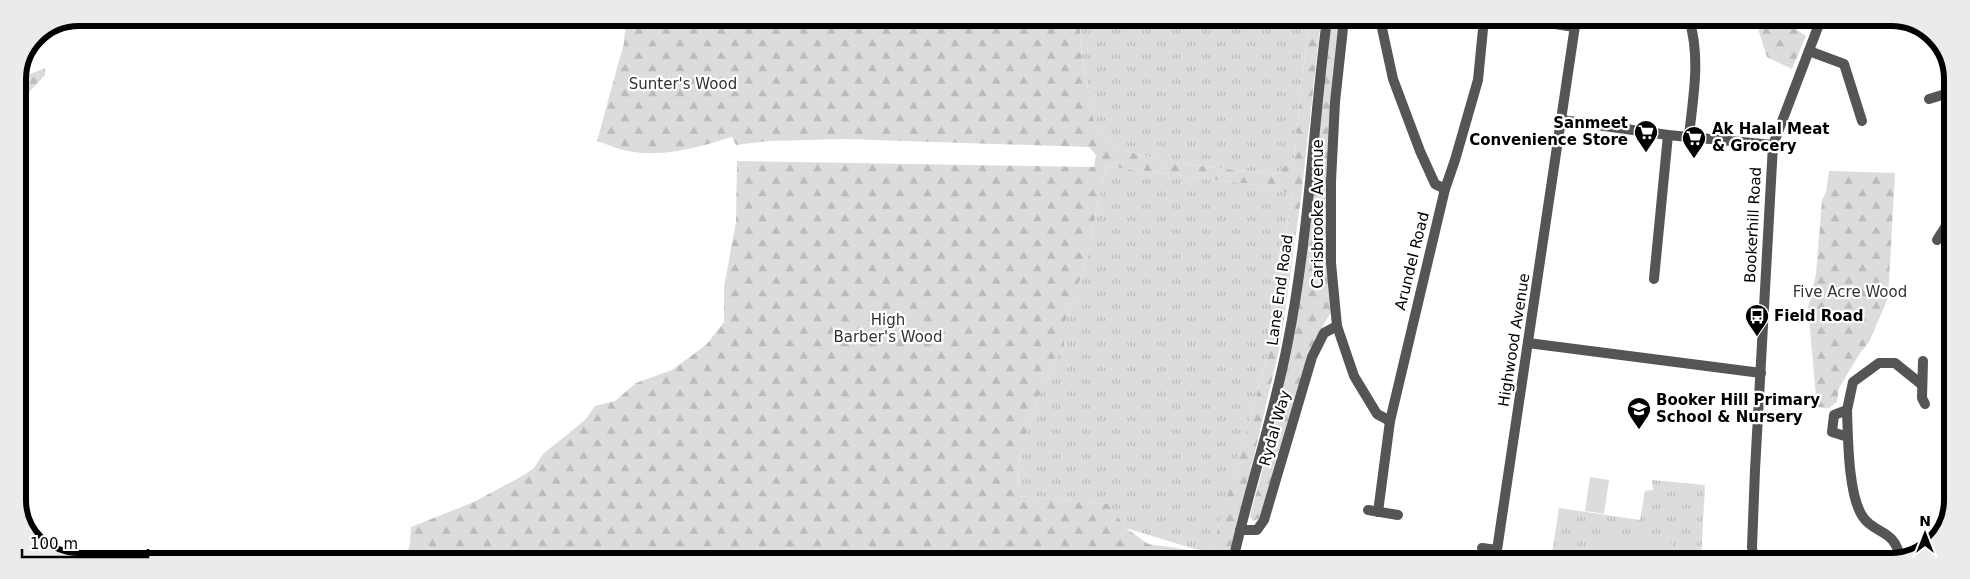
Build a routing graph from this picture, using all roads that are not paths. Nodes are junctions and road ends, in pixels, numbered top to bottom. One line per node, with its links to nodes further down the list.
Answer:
1 (1326, 26): 30 (street, Lane End Road)
2 (1343, 26): 20 (street, Carisbrooke Avenue)
3 (1382, 26): 16 (street)
4 (1483, 26): 16 (street, Arundel Road)
5 (1575, 26): 11 (street, Highwood Avenue)
6 (1691, 26): 14 (street)
7 (1818, 26): 8 (street, Bookerhill Road)
8 (1808, 51): 12 (street); 15 (street, Bookerhill Road)
9 (1944, 95): 10 (street)
10 (1929, 100)
11 (1562, 120): 13 (street); 21 (street, Highwood Avenue)
12 (1862, 121)
13 (1668, 135): 14 (street); 19 (street)
14 (1689, 136): 15 (street)
15 (1773, 146): 23 (street, Bookerhill Road)
16 (1445, 189): 27 (street, Arundel Road)
17 (1944, 229): 18 (street)
18 (1937, 240)
19 (1654, 279)
20 (1337, 326): 27 (street, Carisbrooke Avenue); 30 (street, Rydal Way)
21 (1528, 343): 23 (street); 31 (street, Highwood Avenue)
22 (1923, 361): 24 (street)
23 (1761, 373): 34 (street, Bookerhill Road)
24 (1921, 384): 25 (street); 26 (street)
25 (1925, 404)
26 (1847, 410): 28 (street); 28 (street)
27 (1390, 421): 29 (street, Arundel Road)
28 (1848, 437): 32 (street)
29 (1398, 515)
30 (1240, 530): 33 (street, Lane End Road)
31 (1482, 548)
32 (1899, 552)
33 (1235, 553)
34 (1753, 553)

